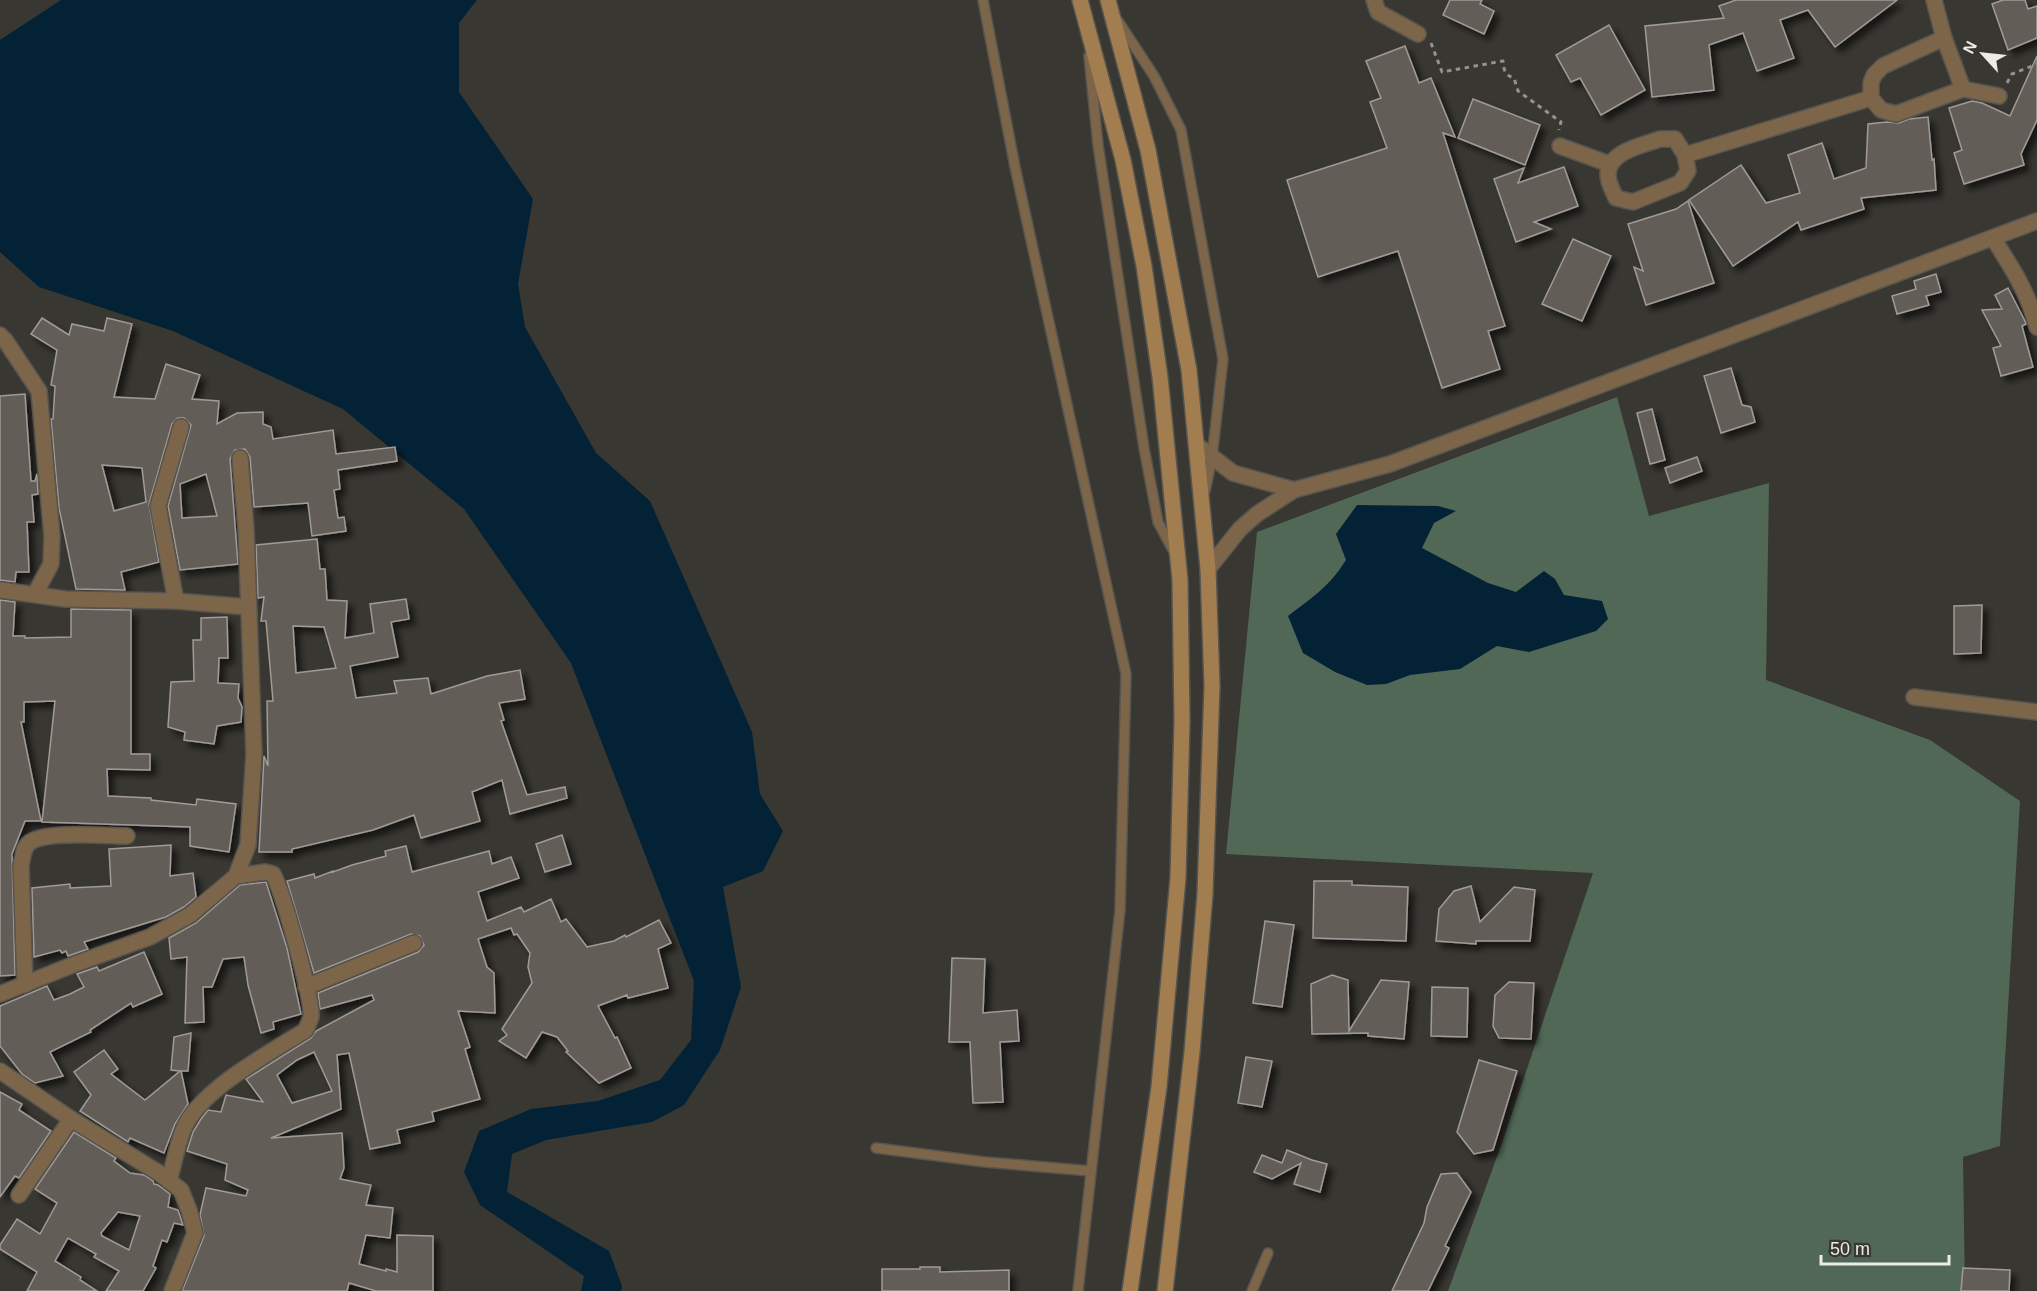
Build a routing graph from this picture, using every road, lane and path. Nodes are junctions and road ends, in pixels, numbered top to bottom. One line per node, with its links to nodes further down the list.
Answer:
1 (983, 0): 43 (lane)
2 (1080, 0): 6 (main road)
3 (1374, 0): 7 (street)
4 (1935, 0): 8 (street)
5 (1110, 5): 21 (main road); 23 (lane)
6 (1086, 21): 26 (main road); 26 (lane)
7 (1418, 33): 13 (path)
8 (1944, 38): 10 (street); 12 (street)
9 (2037, 64): 11 (path)
10 (1963, 89): 11 (street); 12 (street)
11 (1999, 96)
12 (1871, 98): 14 (street)
13 (1560, 146): 15 (street)
14 (1685, 155): 15 (street); 15 (street)
15 (1610, 164)
16 (2037, 221): 17 (street)
17 (1993, 238): 18 (street); 24 (street)
18 (2037, 327)
19 (0, 335): 29 (street)
20 (181, 427): 30 (street)
21 (1198, 446): 23 (street); 25 (main road)
22 (240, 458): 31 (street)
23 (1212, 458): 24 (street); 25 (lane)
24 (1294, 490): 27 (street)
25 (1203, 506): 27 (main road)
26 (1178, 560): 49 (main road)
27 (1208, 569): 50 (main road)
28 (0, 590): 29 (street)
29 (35, 594): 30 (street)
30 (176, 601): 31 (street)
31 (248, 606): 35 (street)
32 (1914, 697): 33 (street)
33 (2037, 711)
34 (128, 836): 37 (street)
35 (236, 876): 37 (street); 38 (street)
36 (414, 943): 38 (street)
37 (25, 985): 39 (street)
38 (306, 987): 44 (street)
39 (0, 994)
40 (0, 1071): 41 (street)
41 (71, 1119): 44 (street); 45 (street)
42 (876, 1148): 43 (lane)
43 (1090, 1171): 48 (lane)
44 (169, 1181): 47 (street)
45 (19, 1195)
46 (1268, 1253): 51 (lane)
47 (172, 1291)
48 (1078, 1291)
49 (1130, 1291)
50 (1166, 1291)
51 (1252, 1291)

